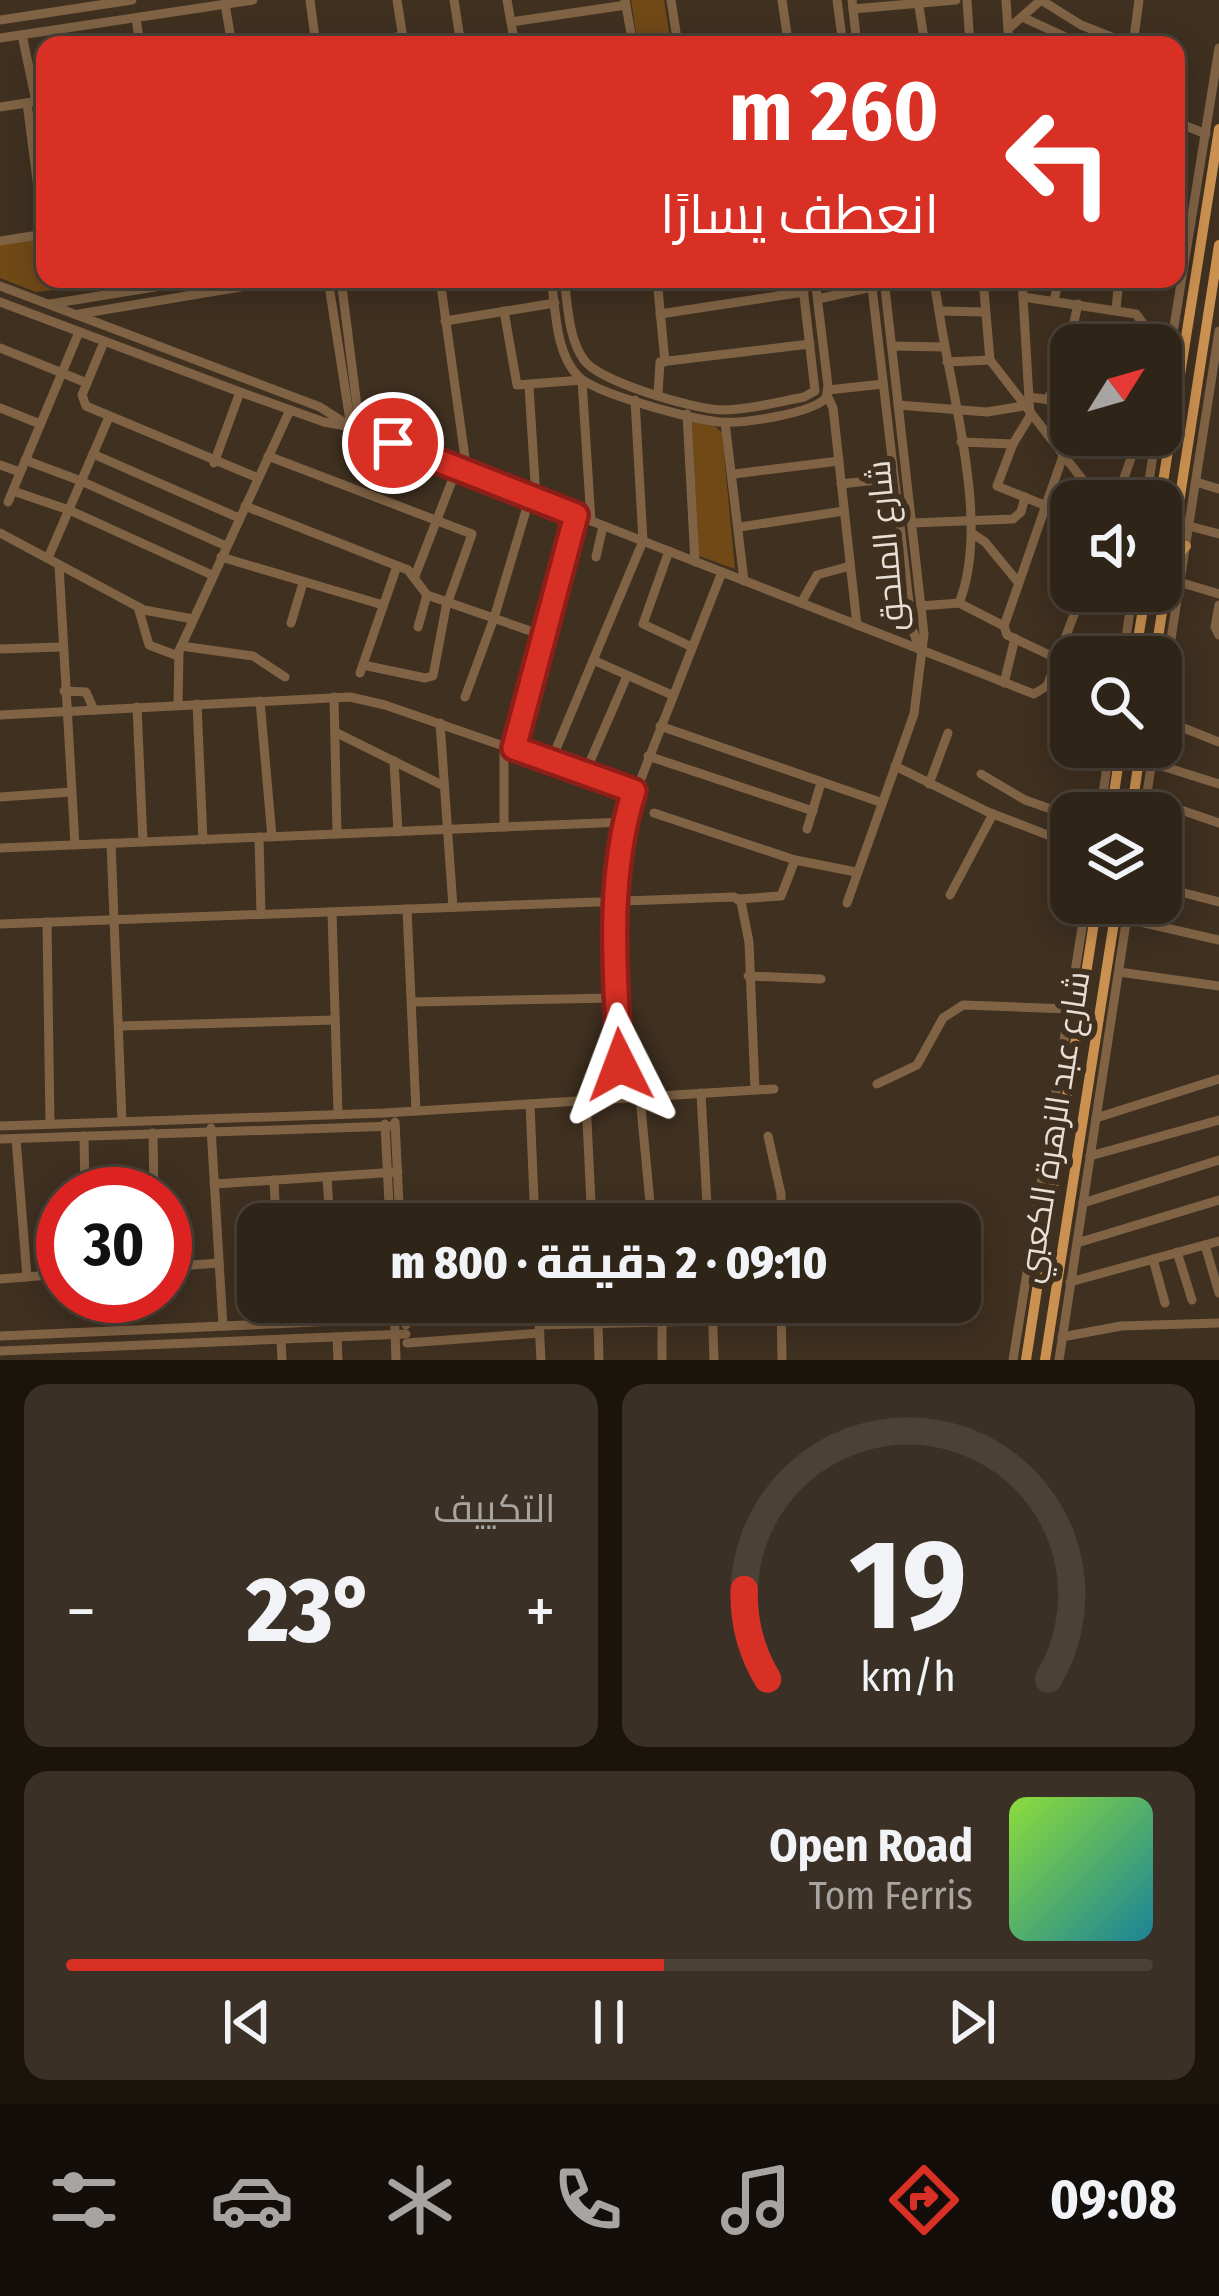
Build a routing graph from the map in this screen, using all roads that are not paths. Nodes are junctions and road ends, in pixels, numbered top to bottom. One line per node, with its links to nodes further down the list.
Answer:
1 (132, 0): 17 (street)
2 (254, 0): 18 (street)
3 (310, 0): 28 (street)
4 (397, 0): 29 (street)
5 (454, 0): 30 (street)
6 (506, 0): 23 (street)
7 (671, 0): 33 (street)
8 (782, 0): 34 (street)
9 (838, 0): 35 (street)
10 (956, 0): 15 (street)
11 (967, 0): 38 (street)
12 (1006, 0): 24 (street)
13 (1041, 0): 20 (street); 41 (street)
14 (1138, 0): 42 (street)
15 (919, 2): 19 (street); 37 (street)
16 (626, 3): 23 (street); 32 (street)
17 (72, 4): 22 (street)
18 (225, 4): 21 (street); 27 (street)
19 (853, 5): 36 (street)
20 (1022, 17): 24 (street); 40 (street)
21 (136, 18): 25 (street); 26 (street)
22 (0, 20)
23 (511, 22): 31 (street)
24 (1008, 29): 39 (street)
25 (22, 35): 43 (street); 45 (street)
26 (139, 36)
27 (230, 36)
28 (315, 36)
29 (403, 36)
30 (460, 36)
31 (513, 36)
32 (632, 36)
33 (677, 36)
34 (786, 36)
35 (842, 36)
36 (856, 36)
37 (924, 36)
38 (969, 36)
39 (1008, 36)
40 (1063, 36)
41 (1110, 36)
42 (1134, 36)
43 (0, 38)
44 (1219, 49): 49 (street)
45 (36, 101): 46 (street)
46 (0, 106)
47 (1185, 126): 49 (street)
48 (1219, 129): 147 (main road)
49 (1206, 134): 53 (street)
50 (36, 235): 51 (street)
51 (0, 241)
52 (1185, 244): 53 (street)
53 (1188, 245): 55 (street)
54 (1219, 245): 151 (main road)
55 (1185, 262)
56 (0, 286): 85 (street)
57 (111, 288): 78 (street)
58 (149, 288): 78 (street)
59 (233, 288): 87 (street)
60 (330, 288): 131 (street)
61 (341, 288): 131 (street)
62 (441, 288): 94 (street)
63 (552, 288): 84 (street)
64 (564, 288): 117 (street)
65 (658, 288): 93 (street)
66 (803, 288): 77 (street)
67 (816, 288): 81 (street)
68 (854, 288): 81 (street)
69 (872, 288): 112 (street, شارع الملحق)
70 (885, 288): 102 (street, شارع الملحق)
71 (935, 288): 90 (street)
72 (983, 288): 91 (street)
73 (1022, 288): 80 (street)
74 (1057, 288): 82 (street)
75 (1118, 288): 88 (street)
76 (1181, 288): 96 (street)
77 (804, 292): 93 (street); 101 (street)
78 (112, 294): 79 (street)
79 (95, 296): 85 (street); 87 (street)
80 (1023, 297): 82 (street); 121 (street)
81 (818, 299): 115 (street)
82 (1054, 300): 86 (street)
83 (0, 302): 99 (street)
84 (555, 303): 89 (street); 110 (street)
85 (48, 304): 92 (street)
86 (1078, 304): 88 (street); 118 (street)
87 (104, 309): 92 (street); 97 (street)
88 (1116, 309): 95 (street)
89 (504, 311): 94 (street); 113 (street)
90 (939, 311): 91 (street); 103 (street)
91 (985, 312): 106 (street)
92 (74, 314): 97 (street)
93 (660, 314): 107 (street)
94 (445, 321): 142 (street)
95 (1142, 324)
96 (1174, 324)
97 (110, 328): 131 (street)
98 (1219, 331): 105 (street)
99 (79, 332): 100 (street); 109 (street)
100 (104, 342): 111 (street); 114 (street)
101 (810, 344): 107 (street); 117 (street)
102 (892, 346): 103 (street); 120 (street, شارع الملحق)
103 (944, 347): 108 (street)
104 (0, 349): 109 (street)
105 (1217, 350): 128 (street)
106 (990, 360): 108 (street); 121 (street)
107 (665, 362): 117 (street)
108 (947, 362): 123 (street)
109 (61, 373): 111 (street); 129 (street)
110 (582, 380): 113 (street); 116 (street); 162 (street)
111 (87, 383): 126 (street)
112 (883, 384): 115 (street); 145 (street, شارع الملحق)
113 (529, 386): 154 (street)
114 (240, 392): 124 (street); 139 (street)
115 (828, 393): 127 (street); 138 (street)
116 (634, 400): 117 (street); 171 (street)
117 (664, 400): 125 (street)
118 (1047, 400): 119 (street); 121 (street)
119 (1050, 400)
120 (898, 405): 123 (street); 163 (street, شارع الملحق)
121 (1027, 406): 123 (street); 132 (street); 134 (street)
122 (0, 408): 129 (street)
123 (956, 409): 133 (street)
124 (290, 410): 131 (street); 136 (street)
125 (687, 414): 127 (street); 178 (street)
126 (109, 416): 135 (street); 139 (street)
127 (725, 422): 143 (street)
128 (1205, 423): 130 (street); 149 (street)
129 (40, 424): 141 (street)
130 (1219, 426)
131 (356, 428): 142 (street)
132 (1050, 438)
133 (961, 442): 134 (street); 167 (street)
134 (1013, 443): 153 (street)
135 (93, 454): 148 (street); 160 (street)
136 (268, 456): 144 (street); 161 (street)
137 (1063, 456): 146 (street); 155 (street)
138 (839, 461): 143 (street); 150 (street)
139 (214, 463): 144 (street)
140 (0, 465): 141 (street)
141 (23, 466): 148 (street); 157 (street)
142 (462, 470): 154 (street); 161 (street)
143 (734, 474): 166 (street)
144 (258, 478): 156 (street)
145 (894, 478): 150 (street); 211 (street, شارع الملحق)
146 (1082, 480)
147 (1163, 480)
148 (81, 481): 157 (street); 172 (street)
149 (1196, 482): 152 (street); 170 (street)
150 (841, 484): 158 (street)
151 (1182, 485)
152 (1219, 489)
153 (1025, 497): 155 (street); 167 (street)
154 (533, 498): 159 (street); 199 (street)
155 (1044, 505): 187 (street)
156 (245, 506): 160 (street); 180 (street)
157 (69, 510): 177 (street); 184 (street)
158 (844, 511): 166 (street); 181 (street)
159 (576, 515): 162 (street); 205 (street)
160 (239, 518): 172 (street)
161 (438, 519): 185 (street); 192 (street)
162 (591, 520): 164 (street)
163 (912, 523): 167 (street); 197 (street, شارع الملحق)
164 (603, 526): 171 (street); 176 (street)
165 (1182, 526): 170 (main road)
166 (740, 527): 186 (street)
167 (972, 528): 187 (street); 194 (street)
168 (0, 533): 177 (street)
169 (1219, 534): 170 (street)
170 (1188, 537): 173 (main road); 182 (street)
171 (644, 541): 174 (street); 214 (street)
172 (226, 546): 175 (street)
173 (1182, 546)
174 (669, 551): 178 (street); 209 (street)
175 (220, 557): 184 (street); 189 (street)
176 (596, 557)
177 (48, 559): 179 (street)
178 (695, 562): 183 (street)
179 (59, 565): 198 (street); 208 (street)
180 (397, 566): 185 (street); 195 (street)
181 (850, 566): 193 (street); 202 (street)
182 (1182, 567)
183 (722, 572): 186 (street); 209 (street)
184 (212, 574): 200 (street)
185 (415, 576): 190 (street)
186 (744, 581): 193 (street)
187 (1017, 581): 203 (street)
188 (1182, 583): 191 (street)
189 (303, 584): 195 (street); 201 (street)
190 (427, 595): 192 (street); 204 (street)
191 (1219, 595)
192 (447, 602): 195 (street); 199 (street)
193 (801, 603): 202 (street)
194 (959, 603): 197 (street); 203 (street)
195 (383, 605)
196 (1219, 605): 207 (street)
197 (921, 606): 211 (street, شارع الملحق)
198 (138, 607): 200 (street); 212 (street)
199 (494, 618): 205 (street); 222 (street)
200 (193, 620): 212 (street)
201 (292, 623)
202 (857, 625): 211 (street)
203 (1004, 626): 206 (street)
204 (418, 627)
205 (545, 636): 236 (street)
206 (1015, 638): 213 (street); 218 (street)
207 (1218, 638)
208 (62, 647): 210 (street); 219 (street)
209 (692, 647): 220 (street)
210 (0, 649)
211 (920, 650): 218 (street); 240 (street)
212 (180, 651): 217 (street); 224 (street)
213 (1050, 654)
214 (593, 660): 215 (street); 238 (street)
215 (627, 676): 220 (street); 242 (street)
216 (1050, 676): 218 (street)
217 (285, 677)
218 (1004, 683)
219 (64, 691): 227 (street); 228 (street)
220 (672, 695): 231 (street)
221 (334, 697): 223 (street); 230 (street); 233 (street)
222 (465, 697)
223 (260, 701): 225 (street); 265 (street)
224 (178, 704): 225 (street); 226 (street)
225 (197, 704): 266 (street)
226 (137, 707): 227 (street); 267 (street)
227 (94, 710): 228 (street)
228 (65, 712): 229 (street); 249 (street)
229 (0, 716)
230 (440, 723): 236 (street); 247 (street)
231 (660, 725): 237 (street); 244 (street)
232 (1182, 727): 235 (street)
233 (335, 732): 239 (street); 263 (street)
234 (949, 734): 245 (street)
235 (1219, 742)
236 (509, 746): 238 (street); 259 (street)
237 (648, 756): 248 (street); 253 (street)
238 (551, 760): 242 (street)
239 (394, 761): 247 (street); 262 (street)
240 (895, 766): 245 (street); 251 (street)
241 (1168, 768): 246 (street)
242 (585, 773): 248 (street)
243 (980, 774): 252 (street)
244 (821, 783): 251 (street); 253 (street)
245 (929, 784): 256 (street)
246 (1219, 784)
247 (444, 786): 261 (street)
248 (634, 791): 257 (street)
249 (71, 792): 250 (street); 269 (street)
250 (0, 797)
251 (880, 802): 272 (street)
252 (1050, 809)
253 (813, 811): 260 (street)
254 (1182, 811): 258 (street)
255 (654, 813): 271 (street)
256 (993, 814): 264 (street); 274 (street)
257 (624, 822): 259 (street); 276 (street)
258 (1219, 823)
259 (504, 827): 261 (street)
260 (807, 829)
261 (447, 830): 262 (street); 279 (street)
262 (398, 832): 263 (street)
263 (337, 834): 265 (street)
264 (1050, 836)
265 (265, 837): 266 (street); 282 (street)
266 (203, 839): 267 (street)
267 (143, 842): 268 (street)
268 (111, 843): 269 (street); 283 (street)
269 (75, 845): 270 (street)
270 (0, 848)
271 (795, 860): 272 (street); 275 (street)
272 (856, 872): 278 (street)
273 (1182, 892): 277 (street)
274 (950, 895)
275 (738, 899): 276 (street); 293 (street)
276 (614, 902): 279 (street); 296 (street)
277 (1219, 902)
278 (847, 903)
279 (454, 907): 280 (street)
280 (407, 909): 281 (street); 297 (street)
281 (332, 912): 282 (street); 299 (street)
282 (261, 914): 283 (street)
283 (114, 920): 284 (street); 300 (street)
284 (47, 922): 285 (street); 317 (street)
285 (0, 924)
286 (1084, 924): 298 (street)
287 (1093, 924): 298 (main road, شارع عبد الزهرة الكعبي)
288 (1114, 924): 388 (main road, شارع عبد الزهرة الكعبي)
289 (1126, 924): 292 (street)
290 (1149, 924): 291 (street)
291 (1219, 940)
292 (1119, 972): 295 (street); 314 (street)
293 (748, 976): 294 (street); 304 (street)
294 (821, 979)
295 (1219, 986)
296 (616, 998): 297 (street); 307 (street)
297 (412, 1002): 310 (street)
298 (1075, 1010): 302 (street); 386 (street); 387 (main road, شارع عبد الزهرة الكعبي)
299 (334, 1020): 300 (street); 312 (street)
300 (121, 1026): 316 (street)
301 (1219, 1079): 314 (street)
302 (877, 1084)
303 (774, 1089): 304 (street)
304 (755, 1090): 305 (street)
305 (701, 1093): 306 (street); 342 (street)
306 (640, 1097): 307 (street); 341 (street)
307 (621, 1098): 308 (street)
308 (586, 1100): 309 (street); 340 (street)
309 (530, 1104): 310 (street); 339 (street)
310 (416, 1111): 311 (street)
311 (389, 1113): 312 (street); 319 (street)
312 (338, 1114): 313 (street)
313 (211, 1118): 316 (street); 320 (street)
314 (1096, 1118): 326 (street)
315 (1219, 1120): 326 (street)
316 (122, 1121): 317 (street)
317 (50, 1124): 318 (street)
318 (0, 1126)
319 (390, 1126): 320 (street); 330 (street)
320 (212, 1132): 321 (street); 333 (street)
321 (153, 1133): 322 (street); 329 (street)
322 (84, 1136): 325 (street); 328 (street)
323 (768, 1136): 343 (street)
324 (0, 1139): 325 (street)
325 (16, 1139): 353 (street)
326 (1090, 1156): 344 (street)
327 (1219, 1160): 344 (street)
328 (85, 1167)
329 (154, 1167)
330 (392, 1172): 331 (street); 337 (street); 338 (street)
331 (327, 1177): 332 (street); 336 (street)
332 (274, 1180): 333 (street); 335 (street)
333 (214, 1184): 350 (street)
334 (1219, 1200): 346 (street)
335 (275, 1203)
336 (329, 1203)
337 (390, 1203)
338 (397, 1203)
339 (534, 1203)
340 (591, 1203)
341 (650, 1203)
342 (707, 1203)
343 (781, 1203)
344 (1083, 1203): 346 (street)
345 (1219, 1241): 347 (street)
346 (1077, 1243): 355 (street)
347 (1205, 1245): 348 (street); 356 (street)
348 (1177, 1252): 349 (street); 357 (street)
349 (1153, 1259): 355 (street); 358 (street)
350 (219, 1263): 351 (street); 368 (street)
351 (192, 1265)
352 (36, 1276): 353 (street)
353 (27, 1277): 354 (street)
354 (0, 1279)
355 (1070, 1282): 373 (street)
356 (1219, 1293)
357 (1192, 1300)
358 (1165, 1304)
359 (308, 1323): 367 (street)
360 (401, 1323): 372 (street)
361 (539, 1323): 369 (street)
362 (598, 1323): 369 (street); 382 (street)
363 (662, 1323): 383 (street)
364 (712, 1323): 384 (street)
365 (782, 1323): 385 (street)
366 (1219, 1323): 373 (street)
367 (280, 1324): 368 (street)
368 (223, 1327): 370 (street)
369 (539, 1329): 372 (street); 381 (street)
370 (0, 1336)
371 (337, 1337): 372 (street); 374 (street); 378 (street)
372 (403, 1337): 379 (street); 380 (street)
373 (1062, 1337): 389 (street)
374 (281, 1340): 376 (street); 377 (street)
375 (0, 1351): 376 (street)
376 (55, 1354)
377 (282, 1360)
378 (338, 1360)
379 (396, 1360)
380 (407, 1360)
381 (541, 1360)
382 (599, 1360)
383 (662, 1360)
384 (714, 1360)
385 (782, 1360)
386 (1013, 1360)
387 (1026, 1360)
388 (1045, 1360)
389 (1059, 1360)

